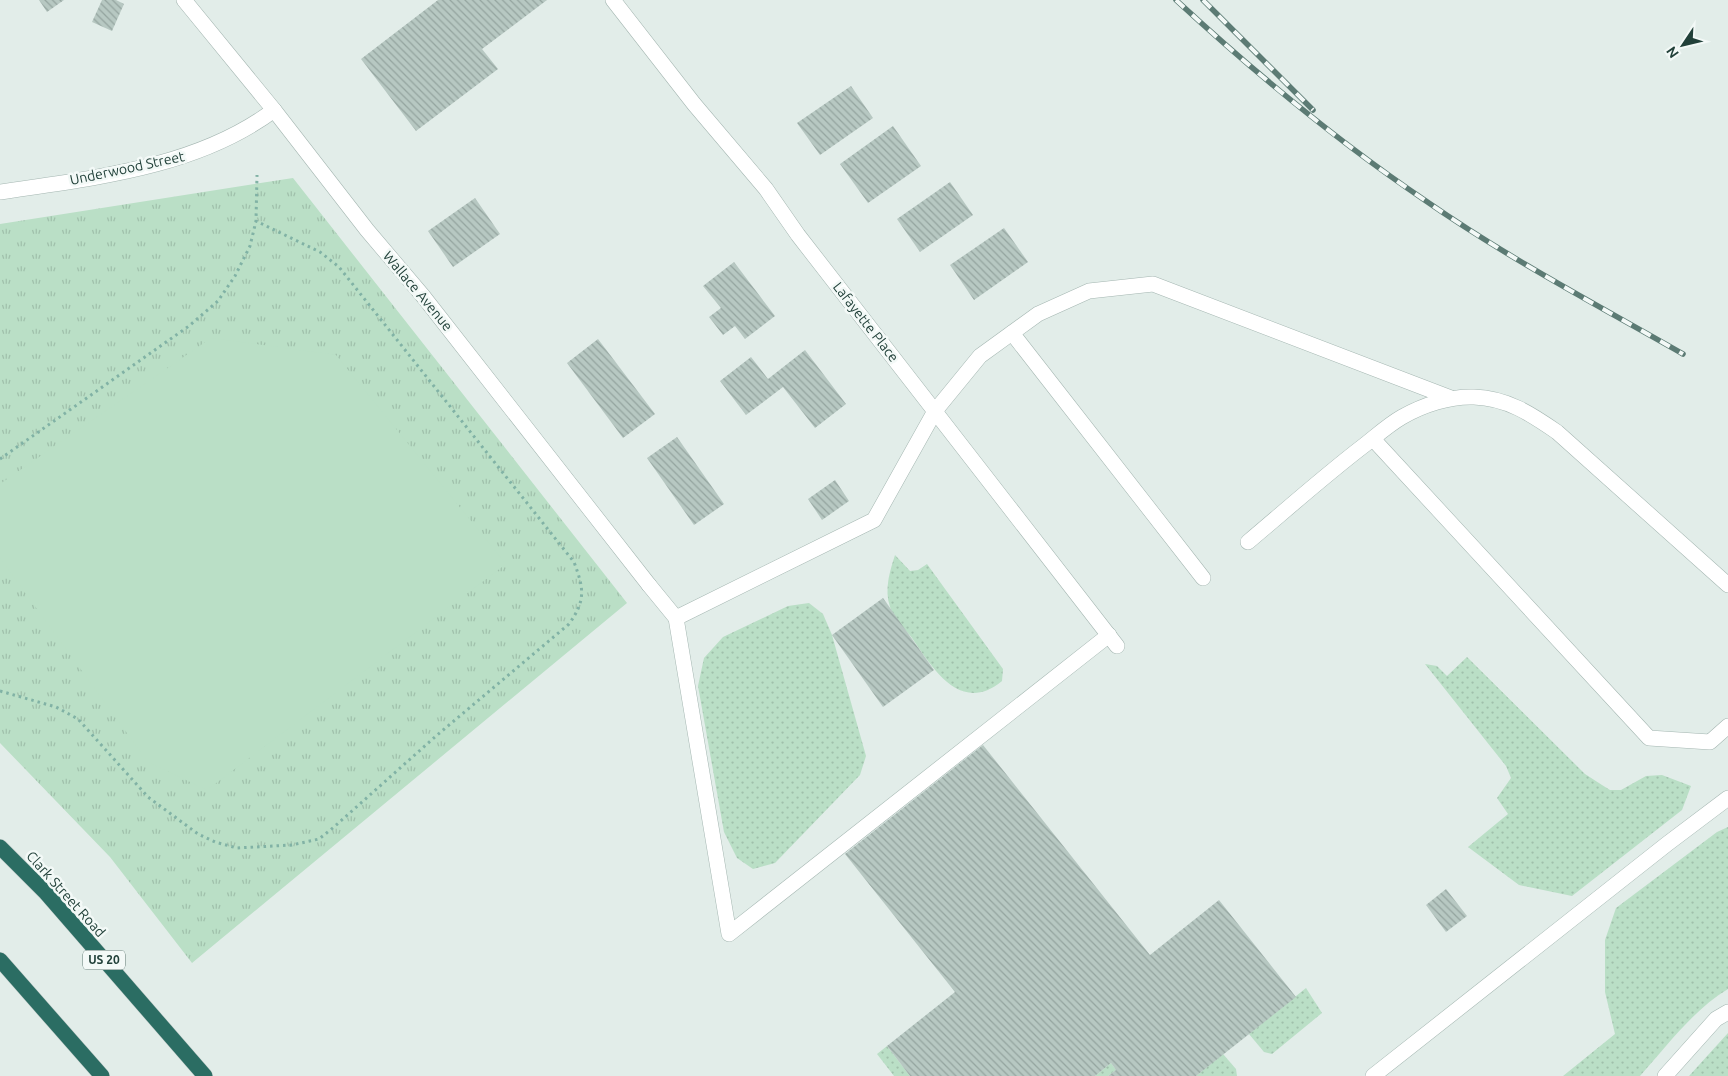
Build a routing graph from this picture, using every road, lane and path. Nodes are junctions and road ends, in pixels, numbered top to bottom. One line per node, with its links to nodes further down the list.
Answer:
1 (184, 0): 3 (street, Wallace Avenue)
2 (613, 0): 9 (street, Lafayette Place)
3 (274, 110): 5 (street, Underwood Street); 15 (street, Wallace Avenue)
4 (258, 175): 6 (path)
5 (0, 192)
6 (256, 221): 11 (path); 16 (path)
7 (1012, 333): 8 (street); 9 (street); 13 (street)
8 (1451, 398): 10 (street); 14 (street)
9 (935, 411): 15 (street); 15 (street, Lafayette Place)
10 (1373, 439): 12 (street); 17 (street)
11 (0, 459)
12 (1248, 542)
13 (1203, 578)
14 (1728, 585)
15 (676, 618)
16 (0, 691)
17 (1728, 726)
18 (1728, 798): 24 (street)
19 (0, 847): 23 (highway, Clark Street Road / US 20)
20 (0, 960): 22 (highway)
21 (1728, 1012): 25 (street)
22 (102, 1076)
23 (205, 1076)
24 (1373, 1076)
25 (1665, 1076)

